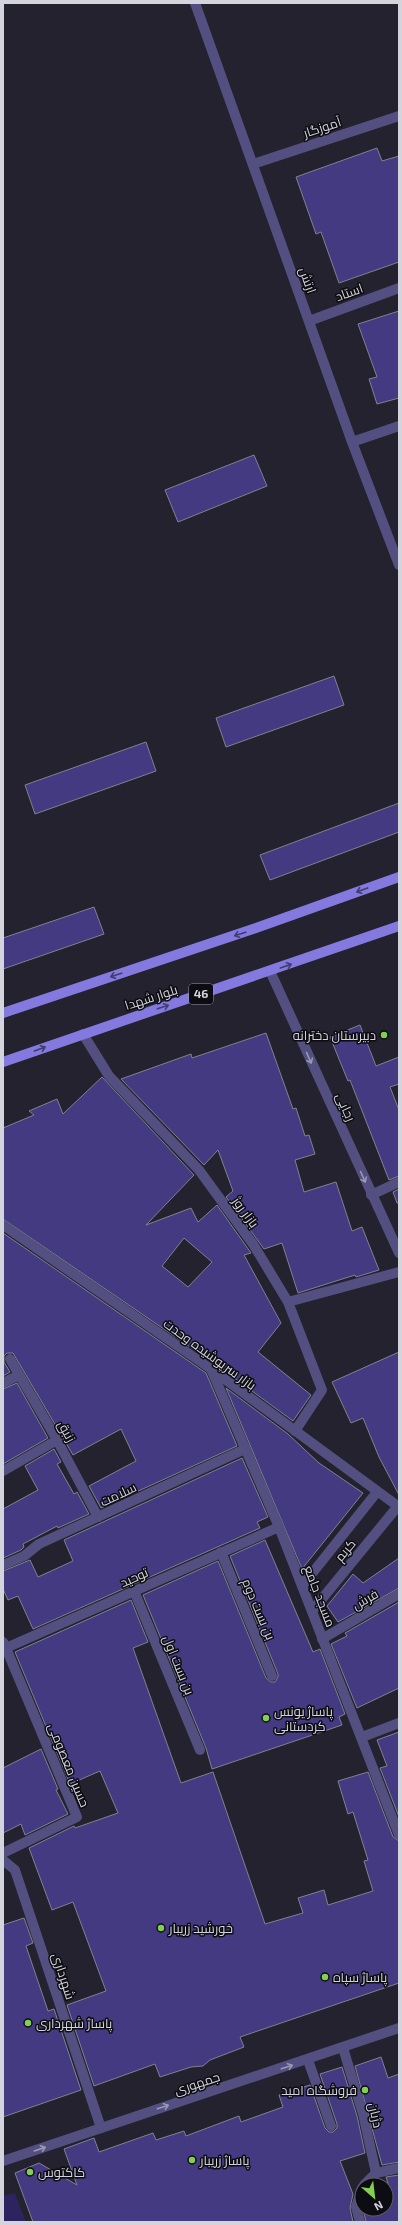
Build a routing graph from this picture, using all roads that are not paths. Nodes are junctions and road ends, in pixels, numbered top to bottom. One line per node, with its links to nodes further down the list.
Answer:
1 (195, 3): 3 (street, ارتش)
2 (399, 116): 3 (street, آموزگار)
3 (253, 164): 5 (street, ارتش)
4 (399, 288): 5 (street, استاد)
5 (309, 321): 7 (street, ارتش)
6 (399, 426): 7 (street)
7 (352, 442): 8 (street, ارتش)
8 (399, 565)
9 (399, 877): 12 (main road, one-way to 12)
10 (399, 926): 11 (main road, بلوار شهدا / 46, one-way to 10)
11 (270, 971): 13 (main road, بلوار شهدا / 46, one-way to 11); 16 (street, رجایی, one-way to 16)
12 (3, 1013)
13 (83, 1034): 14 (main road, بلوار شهدا / 46, one-way to 13); 20 (street, بازار روژ)
14 (3, 1062)
15 (399, 1182): 16 (street)
16 (371, 1195): 18 (street, رجایی)
17 (3, 1226): 22 (street, بازار سرپوشیده وحدت)
18 (399, 1253)
19 (399, 1272): 20 (street)
20 (288, 1302): 25 (street, بازار روژ)
21 (10, 1359): 23 (street, زنبق)
22 (211, 1369): 25 (street, بازار سرپوشیده وحدت); 27 (street, مسجد جامع)
23 (19, 1375): 24 (street); 26 (street, زنبق)
24 (3, 1383)
25 (295, 1431): 29 (street, بازار سرپوشیده وحدت)
26 (57, 1440): 28 (street); 31 (street, زنبق)
27 (245, 1449): 31 (street, سلامت); 32 (street, مسجد جامع)
28 (3, 1471)
29 (377, 1492): 30 (street, بازار سرپوشیده وحدت); 35 (street)
30 (399, 1507): 38 (street, کریم)
31 (98, 1517): 34 (street, سلامت)
32 (279, 1527): 33 (street, توحید); 35 (street, مسجد جامع)
33 (221, 1552): 36 (street, توحید); 41 (street, بن بست دوم)
34 (3, 1565)
35 (302, 1586): 38 (street, مسجد جامع)
36 (134, 1591): 40 (street, توحید); 44 (street, بن بست اول)
37 (399, 1594): 39 (street, فرش)
38 (312, 1611): 39 (street, مسجد جامع)
39 (322, 1639): 43 (street, مسجد جامع)
40 (5, 1645): 46 (street, حسین معصومی)
41 (272, 1676)
42 (399, 1723): 43 (street)
43 (362, 1737): 45 (street, مسجد جامع)
44 (200, 1750)
45 (399, 1835)
46 (3, 1853)
47 (3, 1860): 52 (street, شهرداری)
48 (399, 2028): 49 (street, جمهوری)
49 (343, 2048): 50 (street, جمهوری); 55 (street, دژبان)
50 (308, 2060): 51 (street); 52 (street, جمهوری, one-way to 50)
51 (331, 2126)
52 (101, 2128): 53 (street, جمهوری, one-way to 52)
53 (3, 2161)
54 (399, 2168): 55 (street)
55 (376, 2173): 56 (street)
56 (372, 2177)

